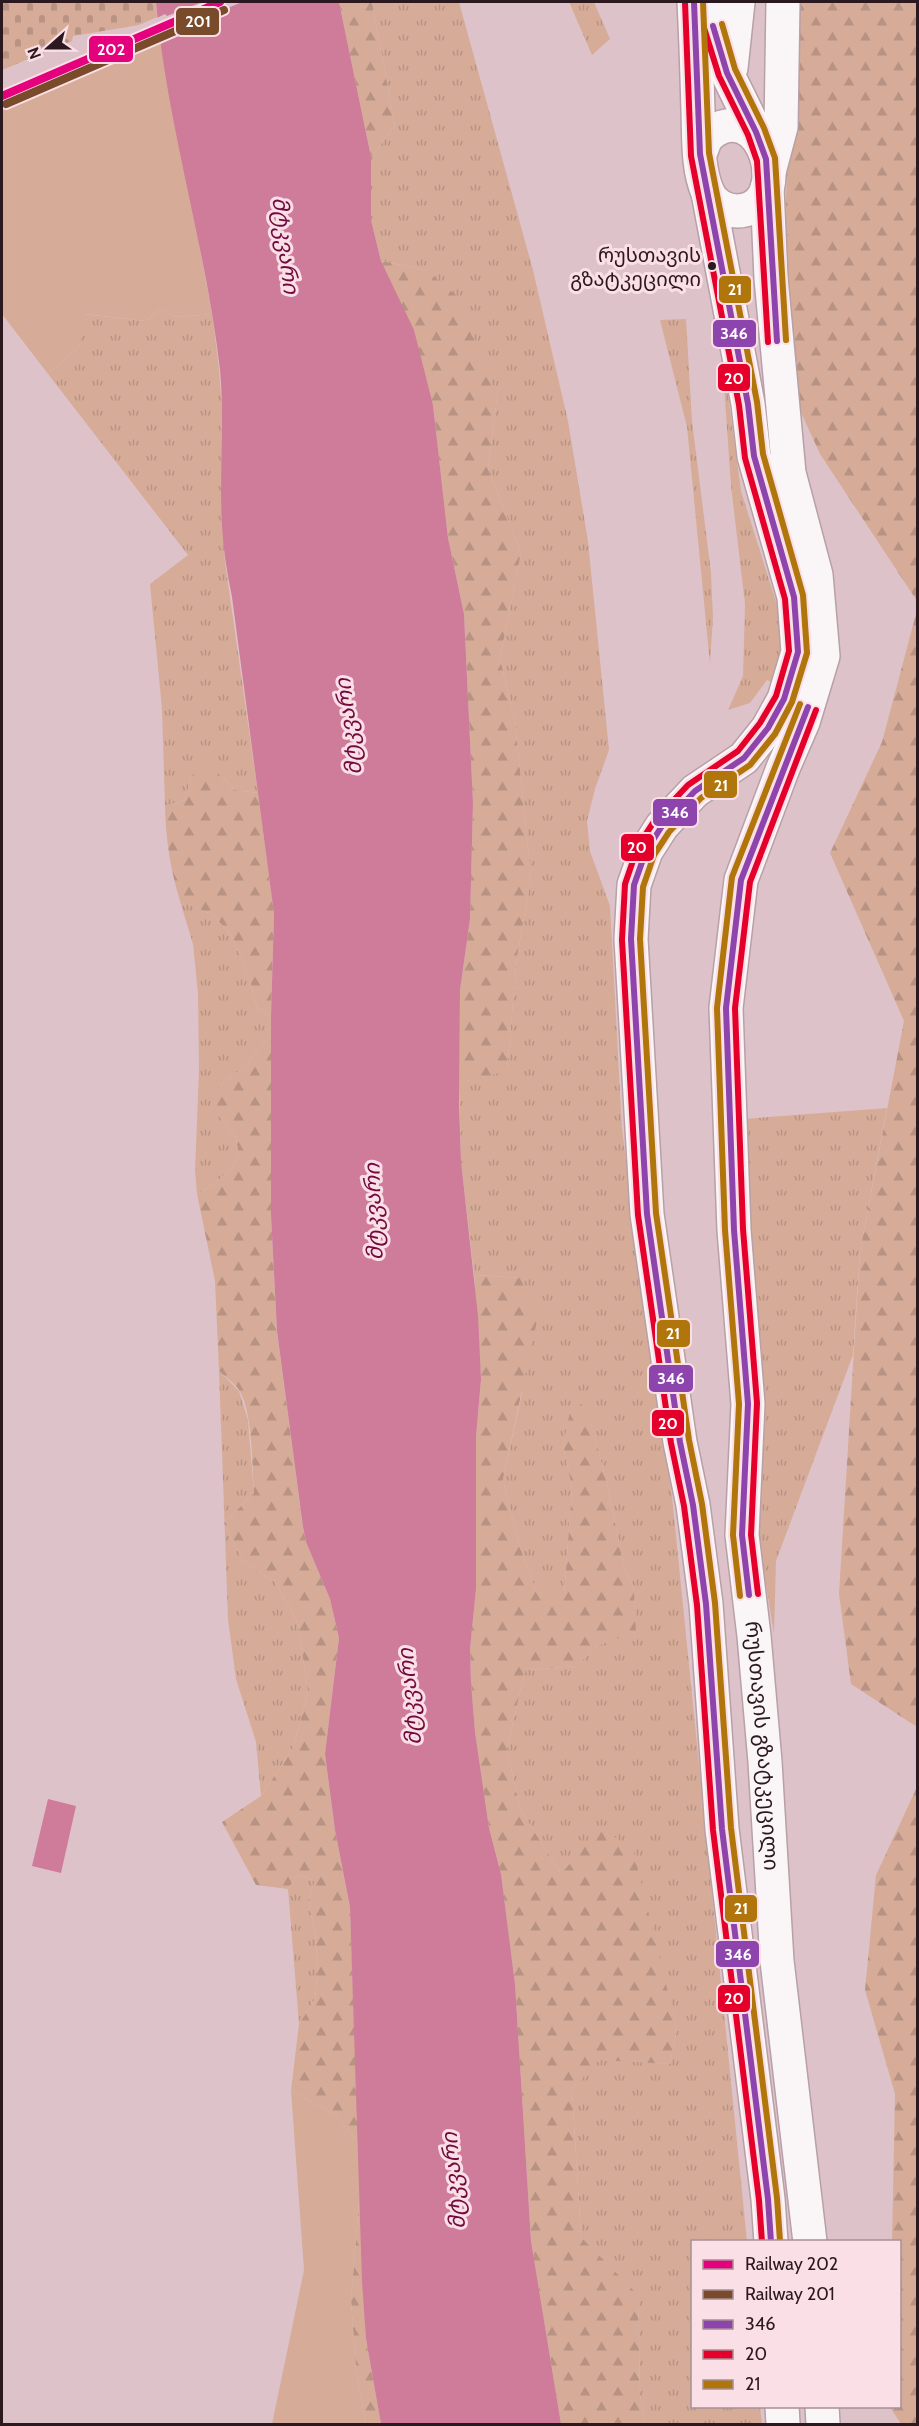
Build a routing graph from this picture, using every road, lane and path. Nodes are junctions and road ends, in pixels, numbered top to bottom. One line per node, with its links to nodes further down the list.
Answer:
1 (694, 2): 7 (highway)
2 (705, 2): 5 (highway)
3 (738, 2): 5 (highway)
4 (783, 2): 8 (highway)
5 (729, 77): 6 (highway); 7 (highway)
6 (760, 140): 7 (highway); 8 (highway)
7 (705, 144): 9 (highway)
8 (767, 185): 9 (highway); 11 (highway, რუსთავის გზატკეცილი)
9 (708, 193): 10 (highway, რუსთავის გზატკეცილი)
10 (771, 2240)
11 (810, 2240)
12 (782, 2408): 14 (highway)
13 (822, 2408): 15 (highway)
14 (783, 2424)
15 (823, 2424)

